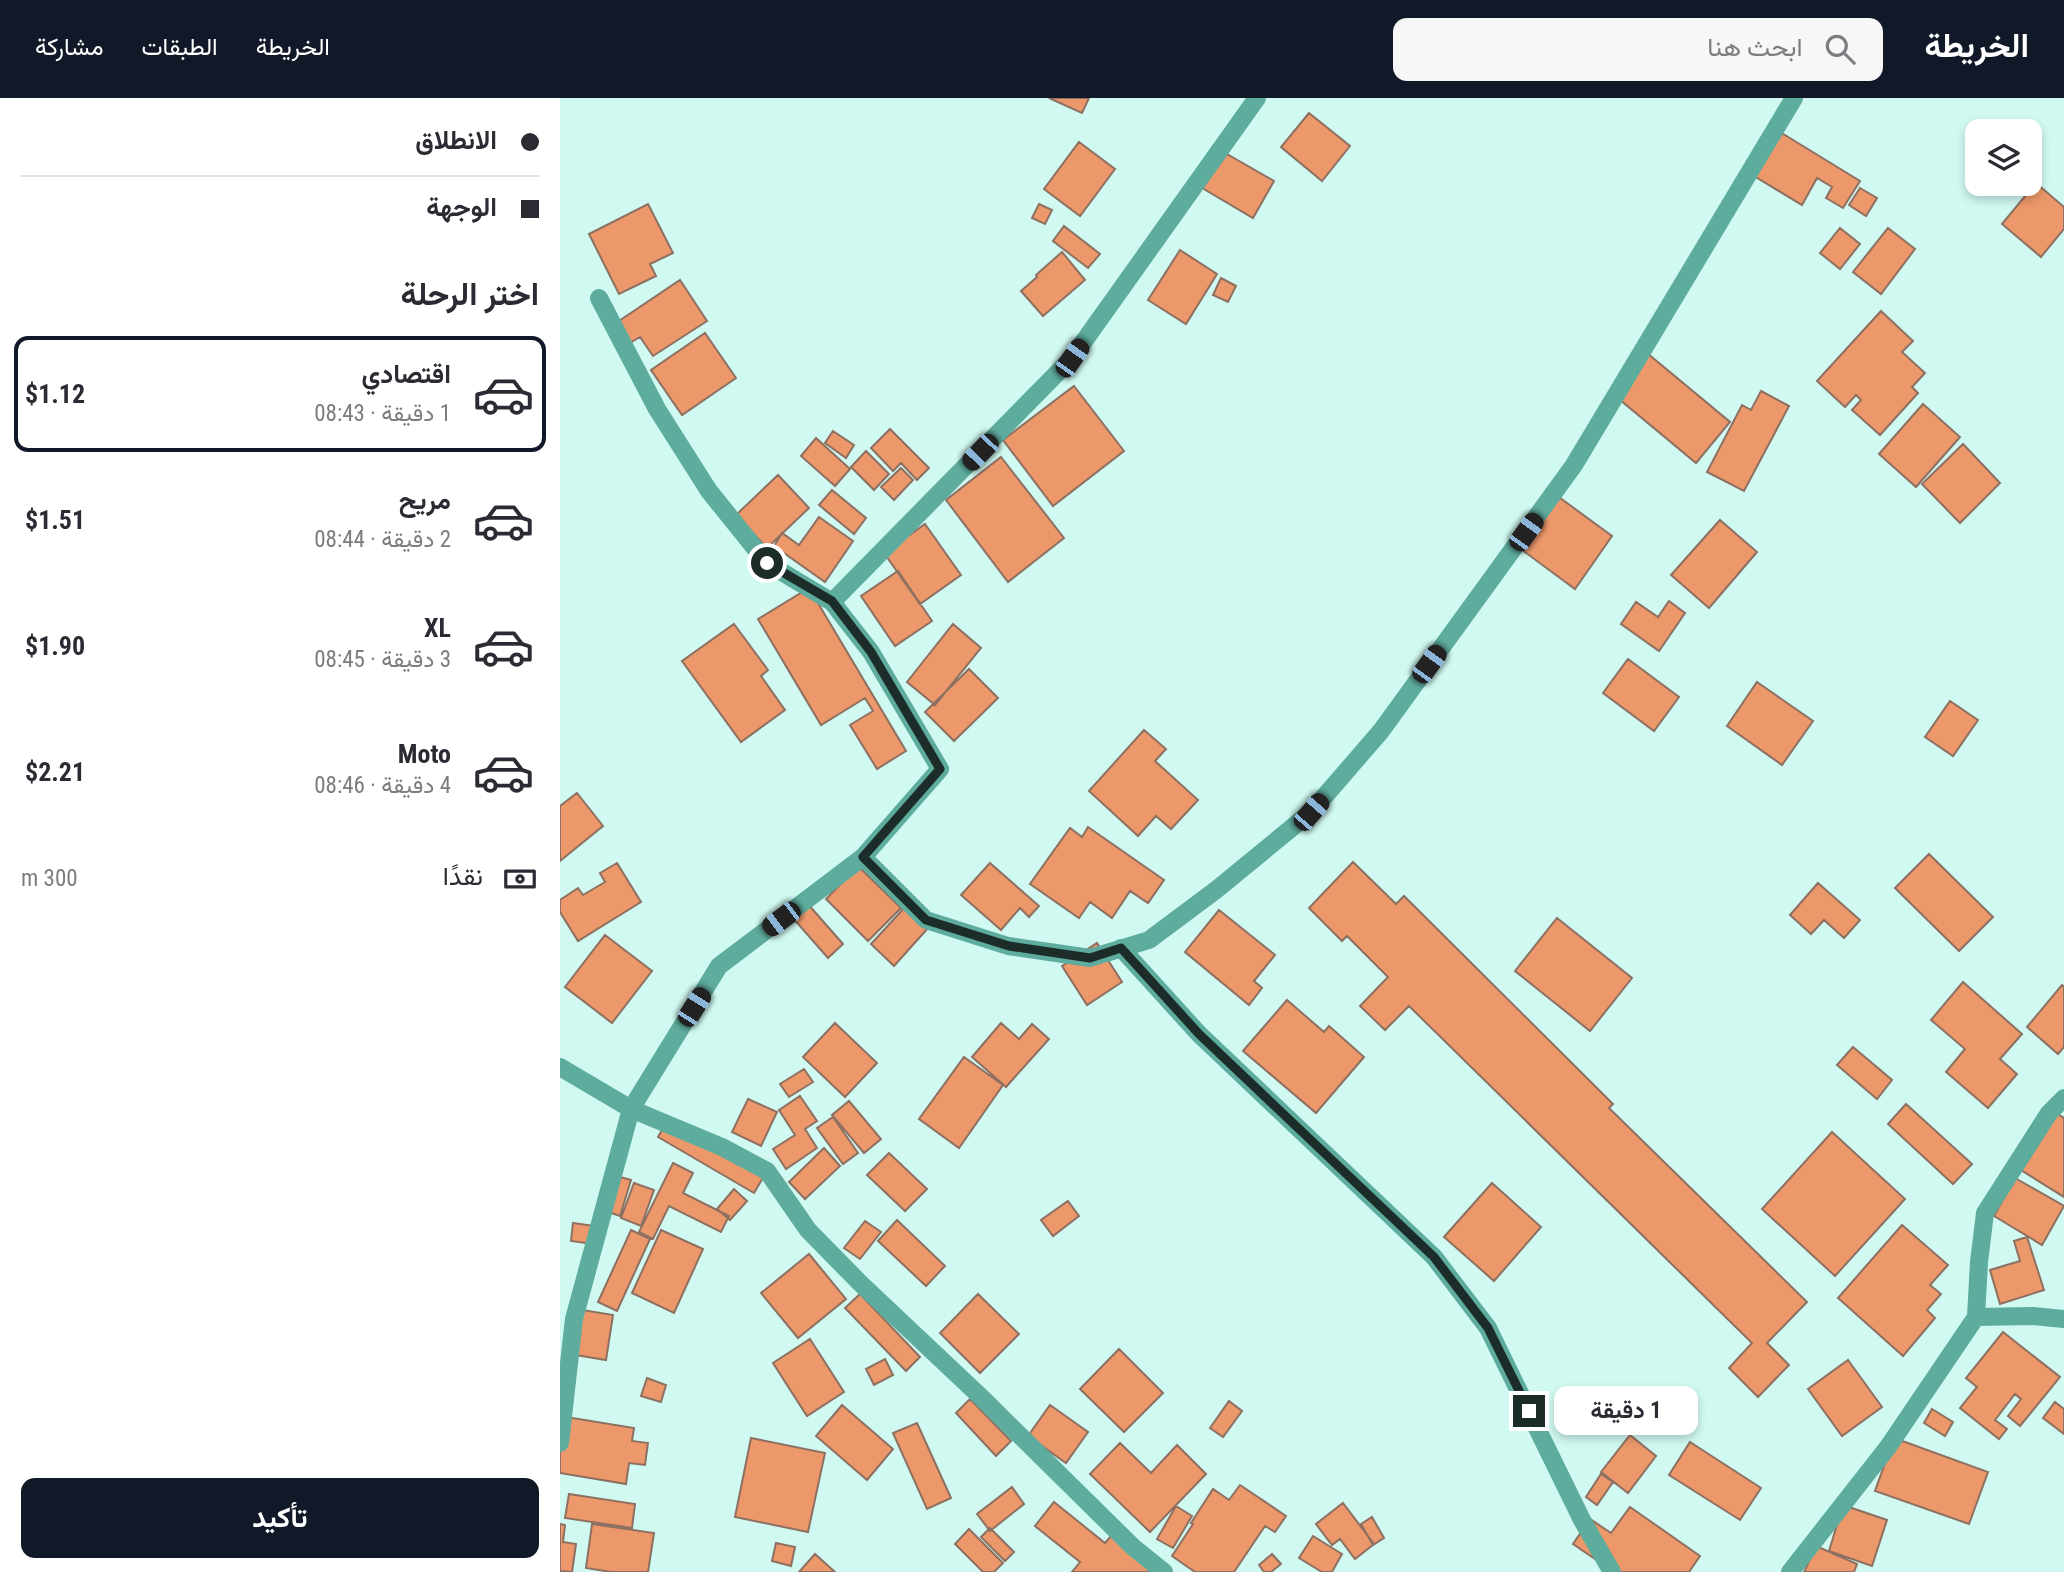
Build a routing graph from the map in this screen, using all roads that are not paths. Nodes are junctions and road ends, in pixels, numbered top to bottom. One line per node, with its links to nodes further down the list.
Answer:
1 (1257, 98): 4 (street)
2 (1794, 98): 6 (street)
3 (599, 298): 4 (street)
4 (832, 601): 5 (street)
5 (863, 857): 6 (street); 9 (street)
6 (1121, 948): 14 (street)
7 (560, 1067): 9 (street)
8 (2064, 1098): 10 (street)
9 (631, 1109): 12 (street); 13 (street)
10 (1976, 1317): 11 (street); 15 (street)
11 (2064, 1319)
12 (560, 1443)
13 (1164, 1572)
14 (1612, 1572)
15 (1790, 1572)

